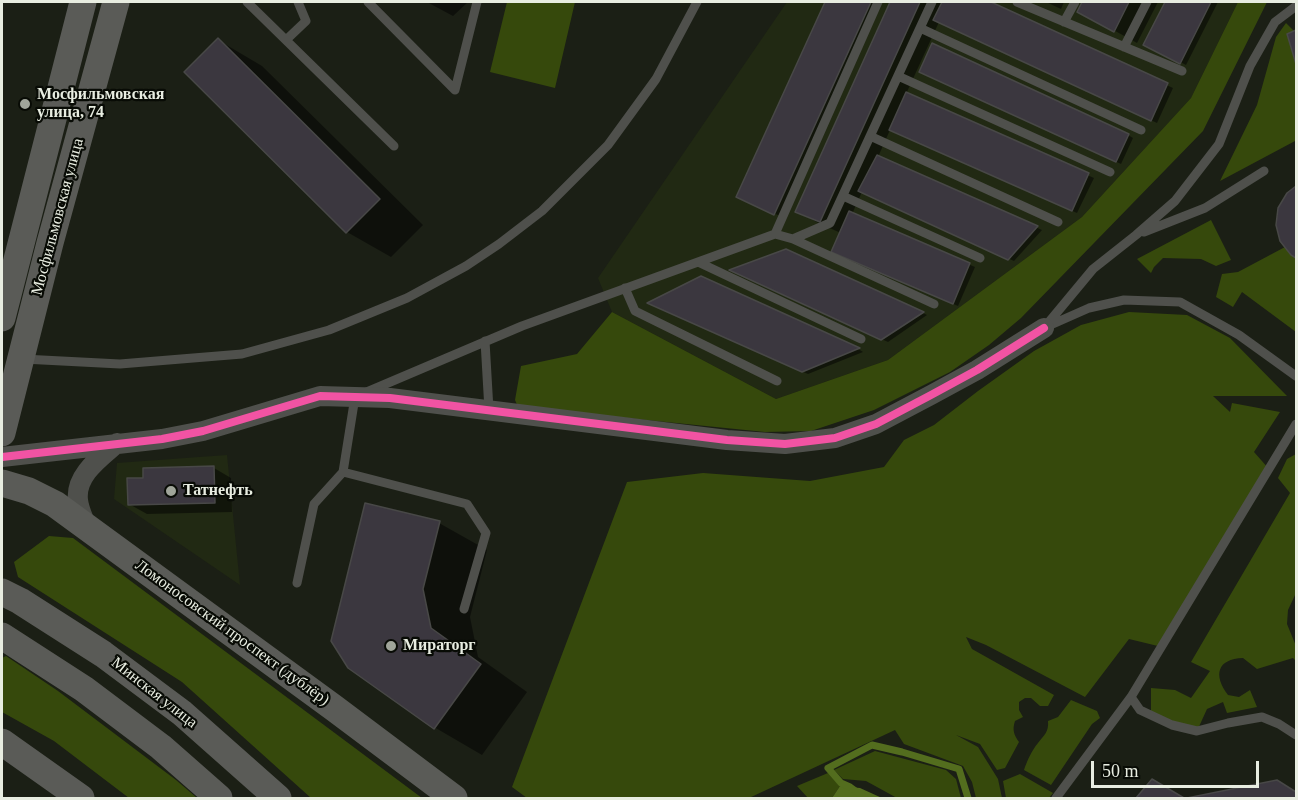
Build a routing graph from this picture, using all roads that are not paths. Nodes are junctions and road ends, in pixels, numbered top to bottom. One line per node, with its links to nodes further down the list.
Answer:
1 (83, 2): 34 (main road, Мосфильмовская улица)
2 (116, 2): 38 (main road, Мосфильмовская улица)
3 (247, 2): 16 (lane)
4 (298, 2): 16 (lane)
5 (368, 2): 6 (lane)
6 (477, 2)
7 (697, 2): 38 (lane)
8 (878, 2): 27 (lane)
9 (932, 2): 15 (lane)
10 (1017, 2): 14 (lane)
11 (1075, 2): 14 (lane)
12 (1148, 2): 17 (lane)
13 (1296, 6): 28 (lane)
14 (1064, 22): 17 (lane)
15 (920, 28): 19 (lane); 20 (lane)
16 (286, 40): 22 (lane)
17 (1124, 47): 18 (lane)
18 (1182, 71)
19 (898, 76): 21 (lane); 24 (lane)
20 (1141, 130)
21 (870, 136): 25 (lane); 26 (lane)
22 (394, 146)
23 (1264, 171): 28 (lane)
24 (1110, 172)
25 (843, 196): 29 (lane); 30 (lane)
26 (1058, 222)
27 (775, 234): 29 (lane); 31 (lane)
28 (1137, 235): 35 (lane)
29 (793, 239): 33 (lane)
30 (980, 258)
31 (698, 262): 32 (lane); 36 (lane)
32 (625, 288): 37 (lane); 40 (lane)
33 (934, 304)
34 (2, 318)
35 (1044, 328): 39 (lane); 42 (street)
36 (861, 339)
37 (485, 341): 41 (lane); 42 (lane)
38 (21, 359): 44 (main road, Мосфильмовская улица)
39 (1296, 376)
40 (777, 381)
41 (355, 397): 42 (street); 45 (street); 47 (lane)
42 (489, 410)
43 (1296, 424): 54 (lane)
44 (2, 433)
45 (117, 443): 46 (street); 49 (street)
46 (2, 457)
47 (343, 472): 50 (lane); 52 (lane)
48 (2, 483): 49 (main road, Ломоносовский проспект (дублёр))
49 (87, 528): 60 (main road, Ломоносовский проспект (дублёр))
50 (297, 583)
51 (11, 596): 59 (main road, Минская улица)
52 (464, 609)
53 (2, 636): 58 (main road)
54 (1131, 697): 55 (lane); 61 (lane)
55 (1296, 735)
56 (2, 742): 57 (main road)
57 (81, 798)
58 (219, 798)
59 (278, 798)
60 (454, 798)
61 (1056, 798)

